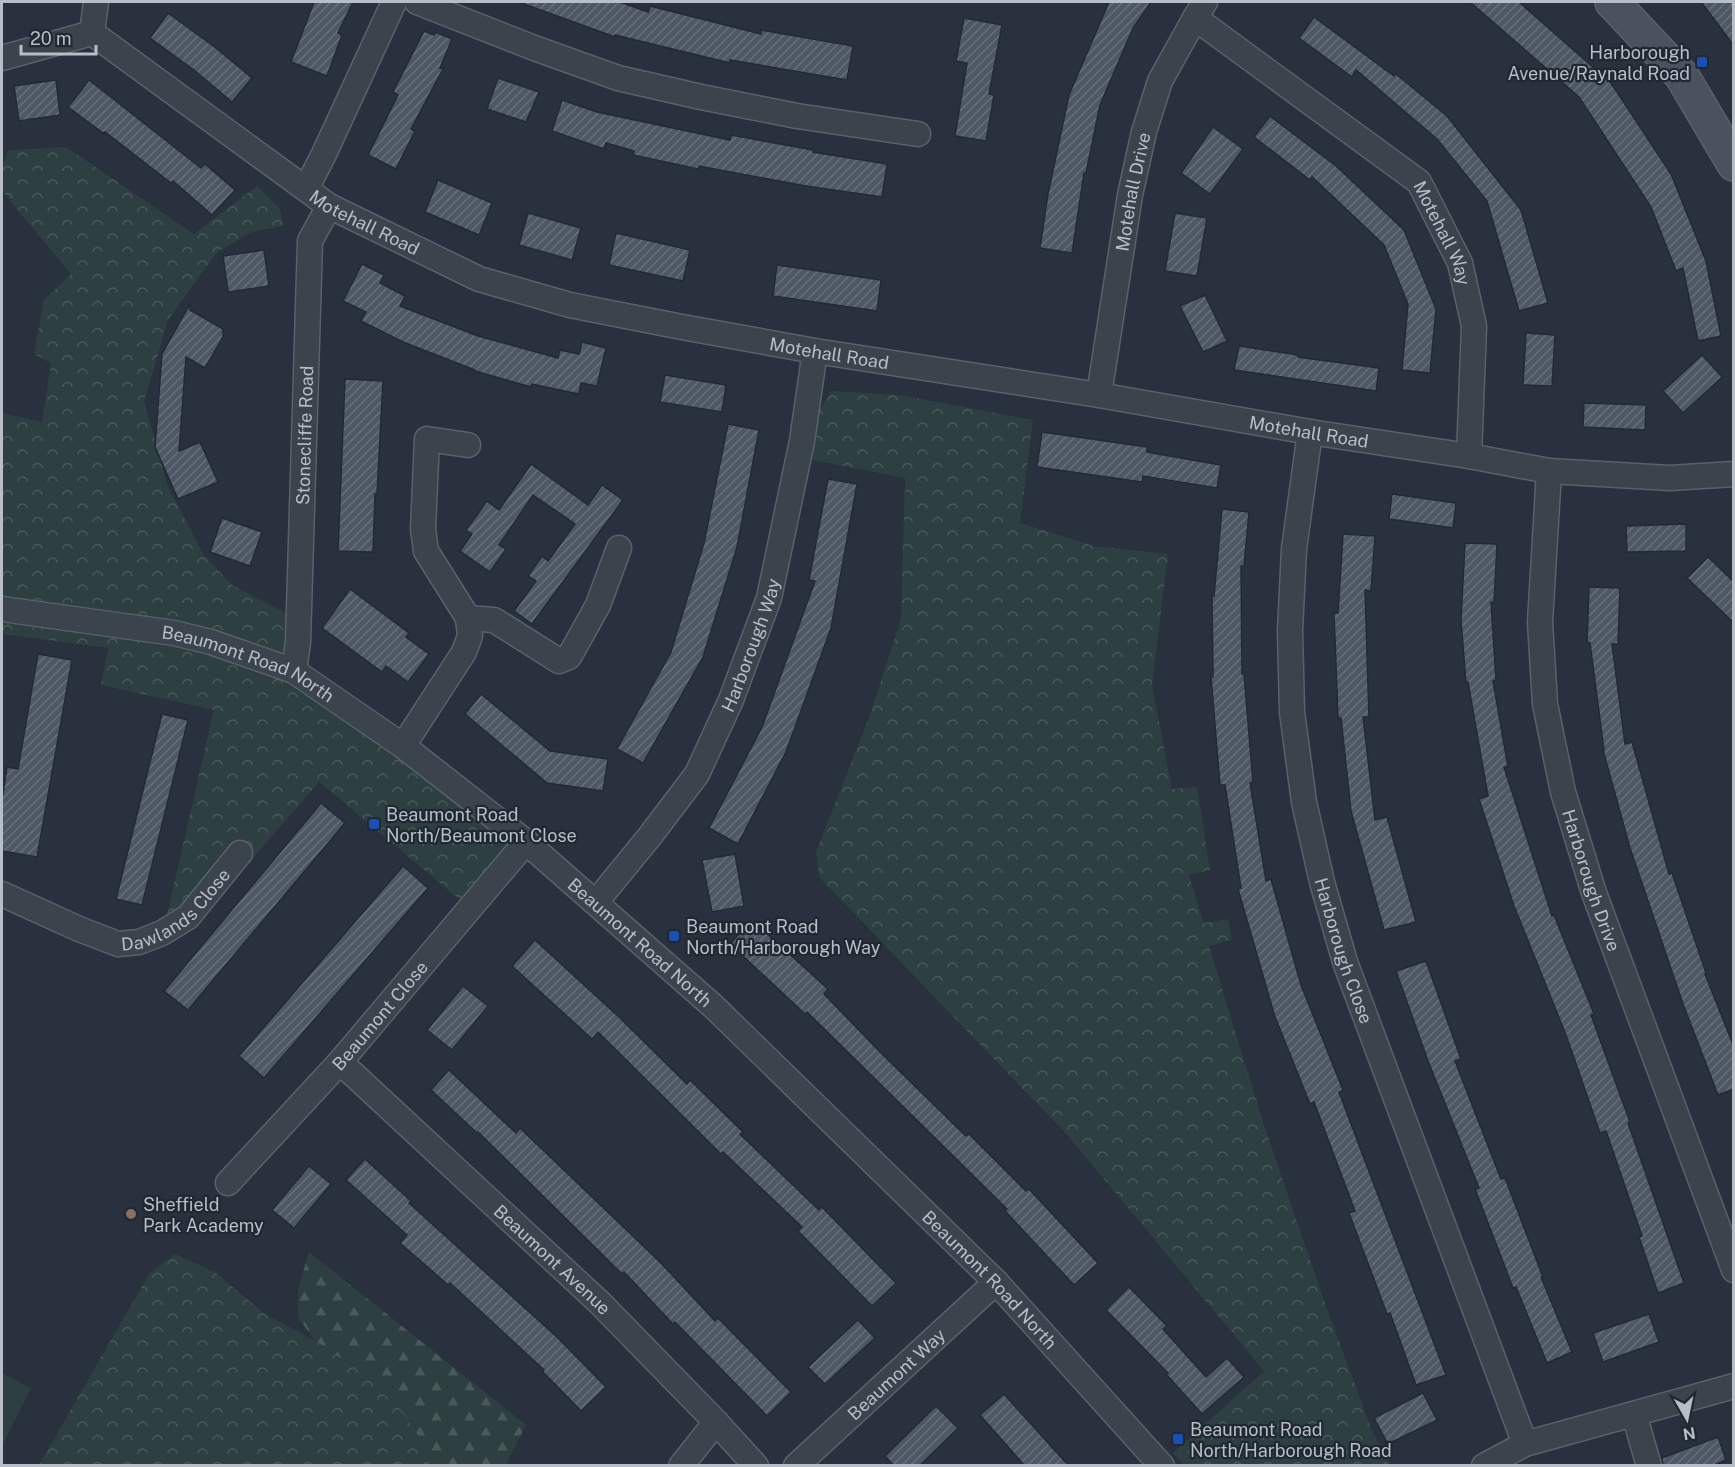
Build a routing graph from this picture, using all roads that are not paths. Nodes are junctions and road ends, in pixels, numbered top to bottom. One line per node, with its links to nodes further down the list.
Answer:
1 (96, 2): 6 (street)
2 (394, 2): 10 (street)
3 (417, 2): 8 (street)
4 (1612, 2): 9 (street)
5 (1200, 10): 13 (street, Motehall Drive); 16 (street, Motehall Way)
6 (92, 33): 7 (street); 10 (street, Motehall Road)
7 (2, 58)
8 (918, 134)
9 (1734, 164)
10 (306, 189): 11 (street, Motehall Road)
11 (329, 206): 12 (street, Motehall Road); 22 (street, Stonecliffe Road)
12 (815, 351): 13 (street, Motehall Road); 27 (street, Harborough Way)
13 (1099, 395): 14 (street, Motehall Road)
14 (1310, 432): 16 (street, Motehall Road); 35 (street, Harborough Close)
15 (468, 445): 21 (street)
16 (1469, 456): 17 (street, Motehall Road)
17 (1549, 471): 18 (street, Motehall Road); 30 (street, Harborough Drive)
18 (1734, 474)
19 (619, 548): 21 (street)
20 (2, 609): 22 (street, Beaumont Road North)
21 (468, 618): 23 (street)
22 (294, 671): 23 (street, Beaumont Road North)
23 (403, 746): 24 (street, Beaumont Road North)
24 (526, 842): 27 (street, Beaumont Road North); 28 (street, Beaumont Close)
25 (240, 853): 26 (street, Dawlands Close)
26 (2, 894)
27 (596, 902): 31 (street, Beaumont Road North)
28 (340, 1062): 29 (street, Beaumont Close); 34 (street, Beaumont Avenue)
29 (228, 1183)
30 (1734, 1270)
31 (996, 1282): 38 (street, Beaumont Way); 39 (street, Beaumont Road North)
32 (1734, 1386): 33 (street)
33 (1634, 1414): 35 (street); 41 (street)
34 (716, 1422): 36 (street); 37 (street, Beaumont Avenue)
35 (1526, 1444): 40 (street)
36 (681, 1466)
37 (756, 1466)
38 (796, 1466)
39 (1162, 1466)
40 (1484, 1466)
41 (1649, 1466)

